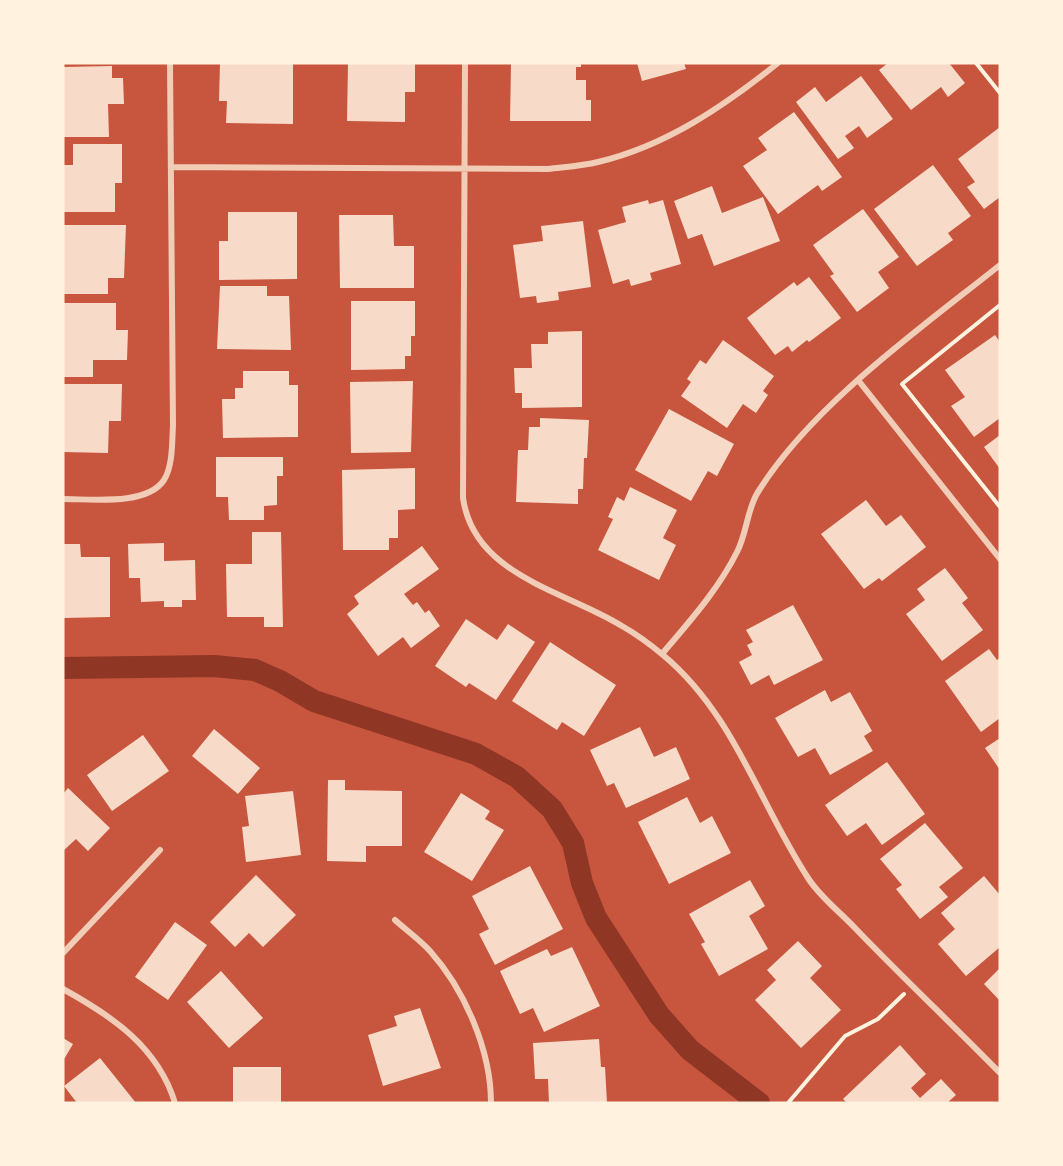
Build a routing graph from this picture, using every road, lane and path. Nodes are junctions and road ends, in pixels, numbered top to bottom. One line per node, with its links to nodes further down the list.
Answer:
1 (170, 63): 6 (street)
2 (465, 63): 7 (street)
3 (778, 63): 7 (street)
4 (976, 63): 5 (path)
5 (1000, 93)
6 (171, 167): 7 (street); 11 (street)
7 (466, 169): 14 (street)
8 (1000, 265): 10 (street)
9 (1000, 305): 12 (path)
10 (858, 380): 13 (street); 14 (street)
11 (63, 499)
12 (1000, 507)
13 (1000, 559)
14 (662, 654): 20 (street)
15 (160, 850): 17 (street)
16 (395, 920): 22 (street)
17 (63, 953)
18 (63, 989): 21 (street)
19 (900, 997): 23 (path)
20 (1000, 1073)
21 (175, 1103)
22 (491, 1103)
23 (788, 1103)

